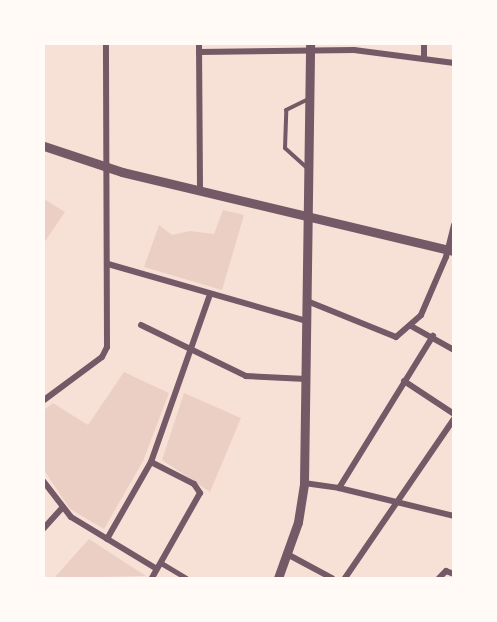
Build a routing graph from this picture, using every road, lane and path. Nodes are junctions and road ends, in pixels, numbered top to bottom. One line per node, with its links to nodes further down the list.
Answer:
1 (106, 44): 10 (street)
2 (199, 44): 5 (street)
3 (424, 44): 6 (street)
4 (310, 46): 5 (street); 6 (street); 8 (street)
5 (199, 52): 12 (street)
6 (424, 58): 7 (street)
7 (453, 63)
8 (309, 99): 11 (street); 11 (lane)
9 (44, 146): 10 (street)
10 (109, 168): 12 (street); 16 (street)
11 (308, 169): 13 (street)
12 (200, 190): 13 (street)
13 (307, 217): 15 (street); 18 (street)
14 (453, 225): 15 (street)
15 (451, 251): 21 (street)
16 (108, 264): 17 (street); 27 (street)
17 (210, 294): 19 (street); 23 (street)
18 (307, 301): 19 (street); 21 (street)
19 (307, 321): 25 (street)
20 (141, 325): 23 (street)
21 (411, 326): 22 (street)
22 (433, 336): 24 (street); 26 (street)
23 (191, 350): 25 (street); 30 (street)
24 (453, 350)
25 (306, 379): 32 (street)
26 (404, 381): 28 (street); 33 (street)
27 (44, 400)
28 (453, 414)
29 (453, 419): 34 (street)
30 (151, 462): 38 (street); 40 (street)
31 (44, 482): 35 (street)
32 (304, 483): 33 (street); 39 (street)
33 (339, 488): 34 (street)
34 (397, 501): 36 (street); 46 (street)
35 (62, 508): 37 (street); 38 (street)
36 (453, 516)
37 (44, 528)
38 (107, 539): 40 (street)
39 (287, 554): 44 (street); 45 (street)
40 (159, 566): 42 (street); 43 (street)
41 (453, 574): 47 (street)
42 (152, 579)
43 (186, 579)
44 (278, 579)
45 (332, 579)
46 (345, 579)
47 (439, 579)

